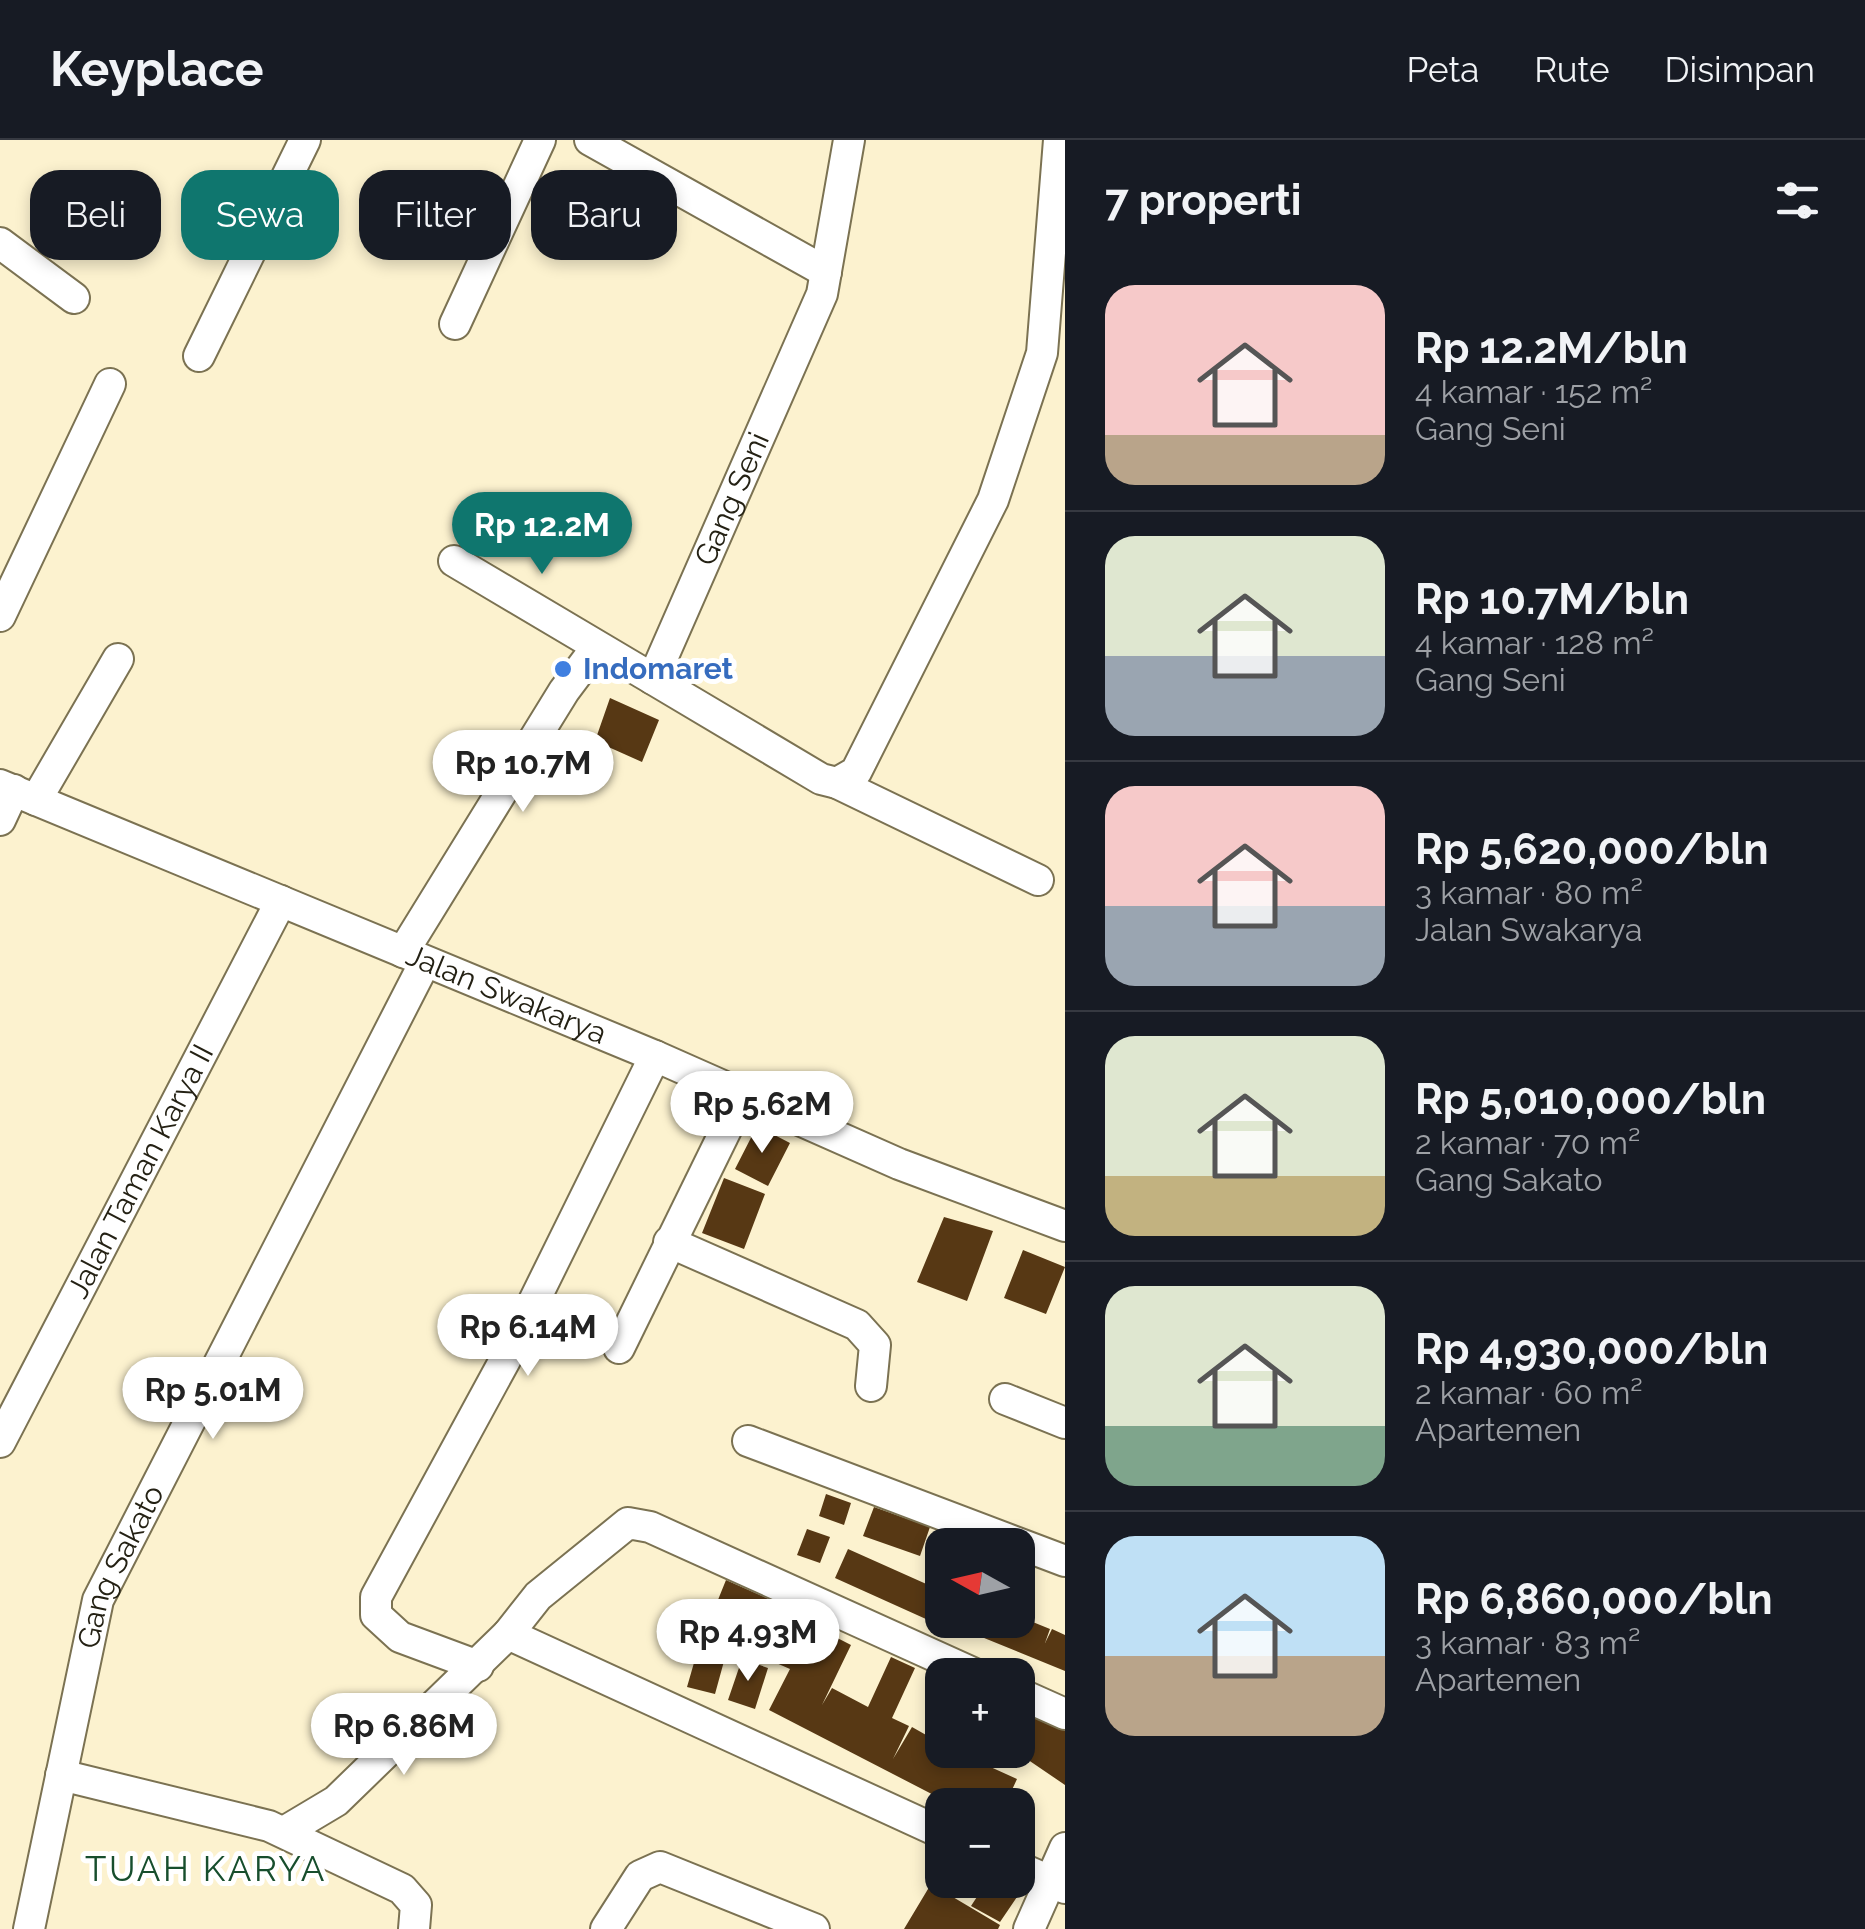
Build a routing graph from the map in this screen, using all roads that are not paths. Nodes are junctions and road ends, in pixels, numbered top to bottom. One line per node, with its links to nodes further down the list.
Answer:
1 (306, 140): 10 (street)
2 (540, 140): 9 (street)
3 (590, 140): 7 (street)
4 (849, 140): 7 (street, Gang Seni)
5 (1060, 140): 17 (street)
6 (0, 244): 8 (street)
7 (826, 272): 16 (street, Gang Seni)
8 (74, 298)
9 (455, 324)
10 (198, 356)
11 (110, 384): 13 (street)
12 (454, 561): 14 (street)
13 (0, 616)
14 (597, 647): 16 (street); 22 (street)
15 (118, 659): 18 (street)
16 (653, 679): 17 (street)
17 (837, 782): 20 (street)
18 (17, 792): 19 (street); 21 (street, Jalan Swakarya)
19 (0, 820)
20 (1038, 880)
21 (282, 901): 22 (street, Jalan Swakarya); 32 (street, Jalan Taman Karya II)
22 (414, 958): 23 (street, Jalan Swakarya); 39 (street, Gang Sakato)
23 (655, 1056): 24 (street, Jalan Swakarya); 36 (street)
24 (742, 1096): 25 (street, Jalan Swakarya); 26 (street)
25 (1065, 1226)
26 (669, 1242): 27 (street); 28 (street)
27 (619, 1348)
28 (871, 1386)
29 (1005, 1400): 30 (street)
30 (1065, 1423)
31 (748, 1441): 33 (street)
32 (0, 1442)
33 (1065, 1561)
34 (508, 1634): 35 (street); 36 (street); 40 (street)
35 (939, 1658)
36 (478, 1666): 41 (street)
37 (1035, 1701): 38 (street)
38 (1065, 1714)
39 (61, 1776): 41 (street); 44 (street, Gang Sakato)
40 (925, 1825)
41 (284, 1832): 45 (street)
42 (1065, 1848): 43 (street)
43 (1057, 1885): 48 (street)
44 (28, 1929)
45 (414, 1929)
46 (606, 1929): 47 (street)
47 (814, 1929)
48 (1029, 1929)

